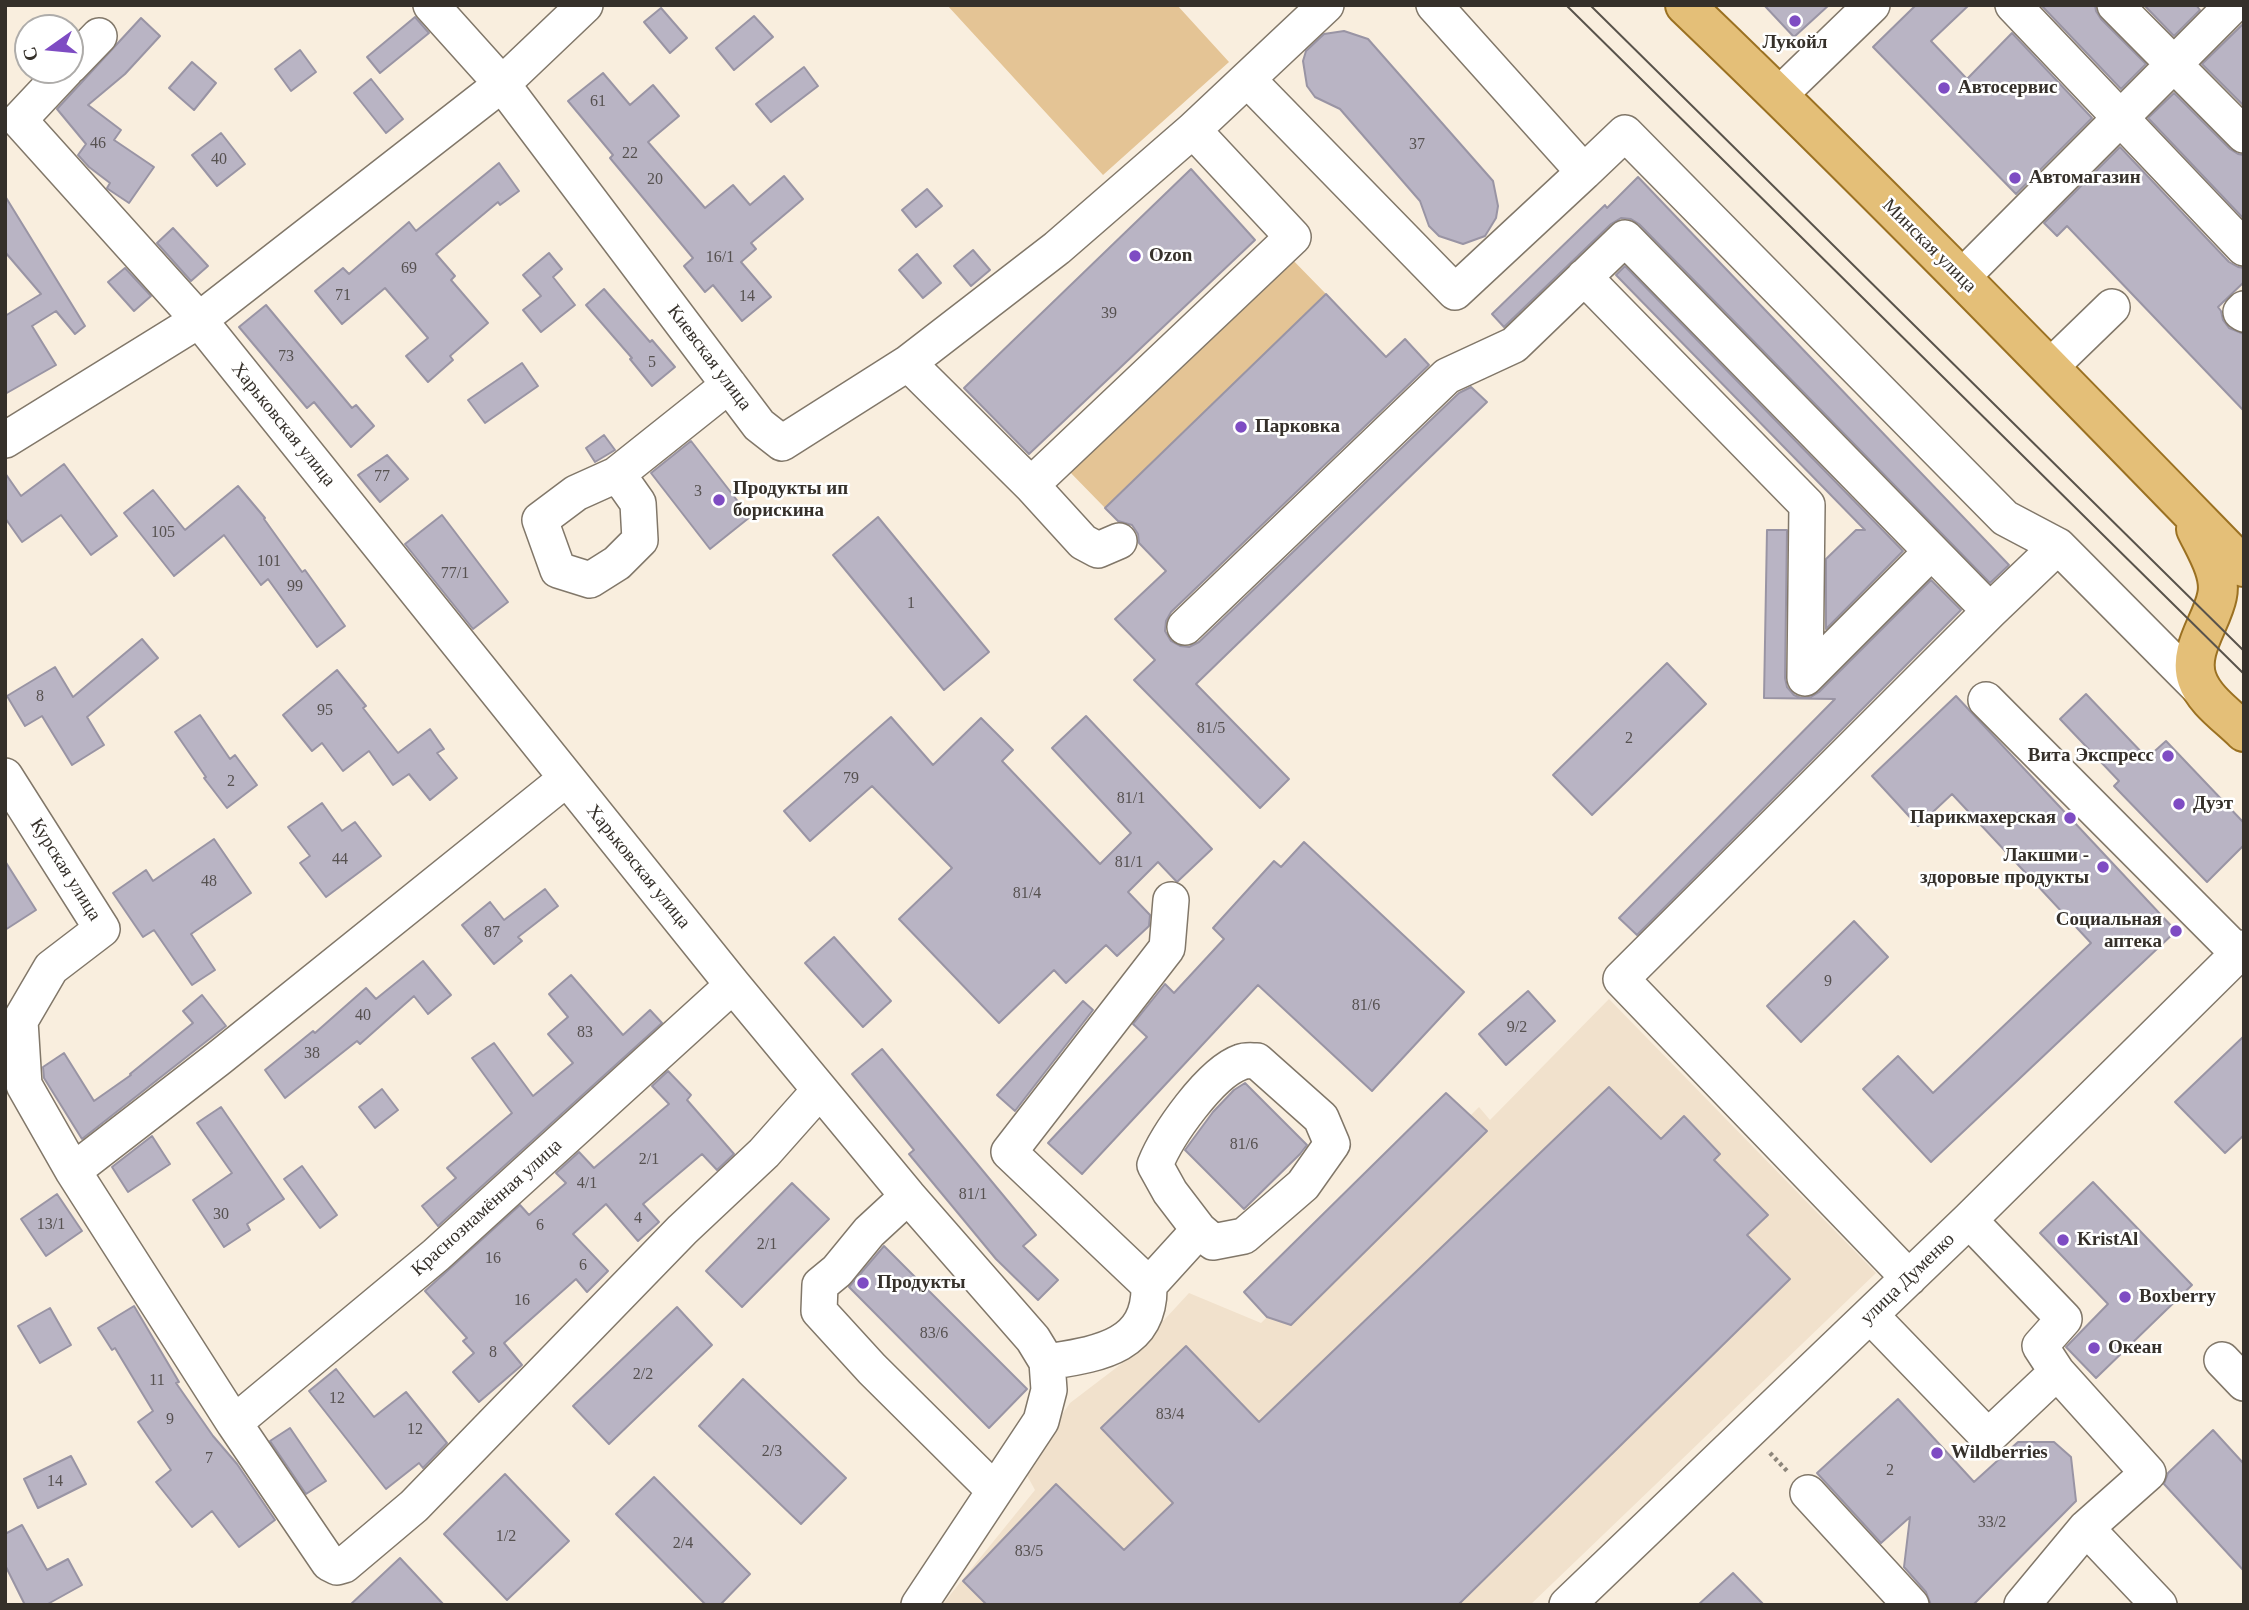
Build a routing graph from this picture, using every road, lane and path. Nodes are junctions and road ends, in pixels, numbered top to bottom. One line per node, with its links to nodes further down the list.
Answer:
1 (431, 5): 15 (street, Киевская улица)
2 (585, 5): 15 (street)
3 (1326, 5): 13 (street, Киевская улица)
4 (1434, 5): 20 (street)
5 (1685, 5): 16 (main road, Минская улица)
6 (1872, 5): 16 (street)
7 (2013, 5): 17 (street)
8 (2115, 5): 12 (street)
9 (2228, 16): 12 (street)
10 (99, 36): 11 (street)
11 (84, 52)
12 (2175, 65): 17 (street); 19 (street)
13 (1248, 80): 18 (street, Киевская улица); 20 (street)
14 (53, 84): 27 (street, Харьковская улица)
15 (502, 84): 27 (street); 30 (street, Киевская улица)
16 (1779, 95): 23 (main road, Минская улица)
17 (2122, 118): 21 (street); 23 (street)
18 (1193, 130): 28 (street, Киевская улица); 33 (street)
19 (2244, 135)
20 (1584, 172): 36 (street)
21 (2244, 248)
22 (1584, 277): 37 (street); 37 (street); 41 (street)
23 (1961, 278): 29 (main road, Минская улица)
24 (2112, 307): 29 (street)
25 (2244, 309): 26 (street)
26 (2244, 314)
27 (199, 320): 31 (street); 46 (street, Харьковская улица)
28 (908, 363): 30 (street, Киевская улица); 33 (street)
29 (2049, 368): 34 (main road, Минская улица)
30 (729, 385): 32 (street)
31 (5, 440)
32 (616, 475)
33 (1031, 485): 35 (street)
34 (2169, 490): 38 (main road); 40 (main road)
35 (1119, 541)
36 (2058, 546): 39 (street); 42 (street)
37 (1931, 552): 39 (street)
38 (2244, 567)
39 (1990, 611): 55 (street)
40 (2227, 615): 42 (main road)
41 (1185, 627)
42 (2204, 693): 44 (main road)
43 (1986, 700): 48 (street)
44 (2244, 732)
45 (5, 776): 51 (street, Курская улица)
46 (566, 779): 49 (street, Харьковская улица); 51 (street)
47 (1171, 900): 56 (street)
48 (2241, 951): 53 (street, улица Думенко)
49 (733, 985): 50 (street, Харьковская улица); 60 (street, Краснознамённая улица)
50 (821, 1090): 52 (street, Харьковская улица); 60 (street)
51 (74, 1171): 60 (street)
52 (908, 1196): 58 (street, Харьковская улица); 62 (street)
53 (1969, 1220): 55 (street, улица Думенко); 59 (street)
54 (1199, 1230): 54 (street); 56 (street)
55 (1909, 1278): 57 (street, улица Думенко)
56 (1149, 1285): 58 (street)
57 (1871, 1316): 59 (street); 61 (street, улица Думенко)
58 (1047, 1362): 62 (street)
59 (2057, 1372): 64 (street)
60 (233, 1423)
61 (1750, 1431): 63 (path); 66 (street, улица Думенко)
62 (995, 1490): 65 (street)
63 (1808, 1493): 67 (street)
64 (2086, 1528): 68 (street); 69 (street)
65 (919, 1605)
66 (1567, 1605)
67 (1911, 1605)
68 (2022, 1605)
69 (2159, 1605)

